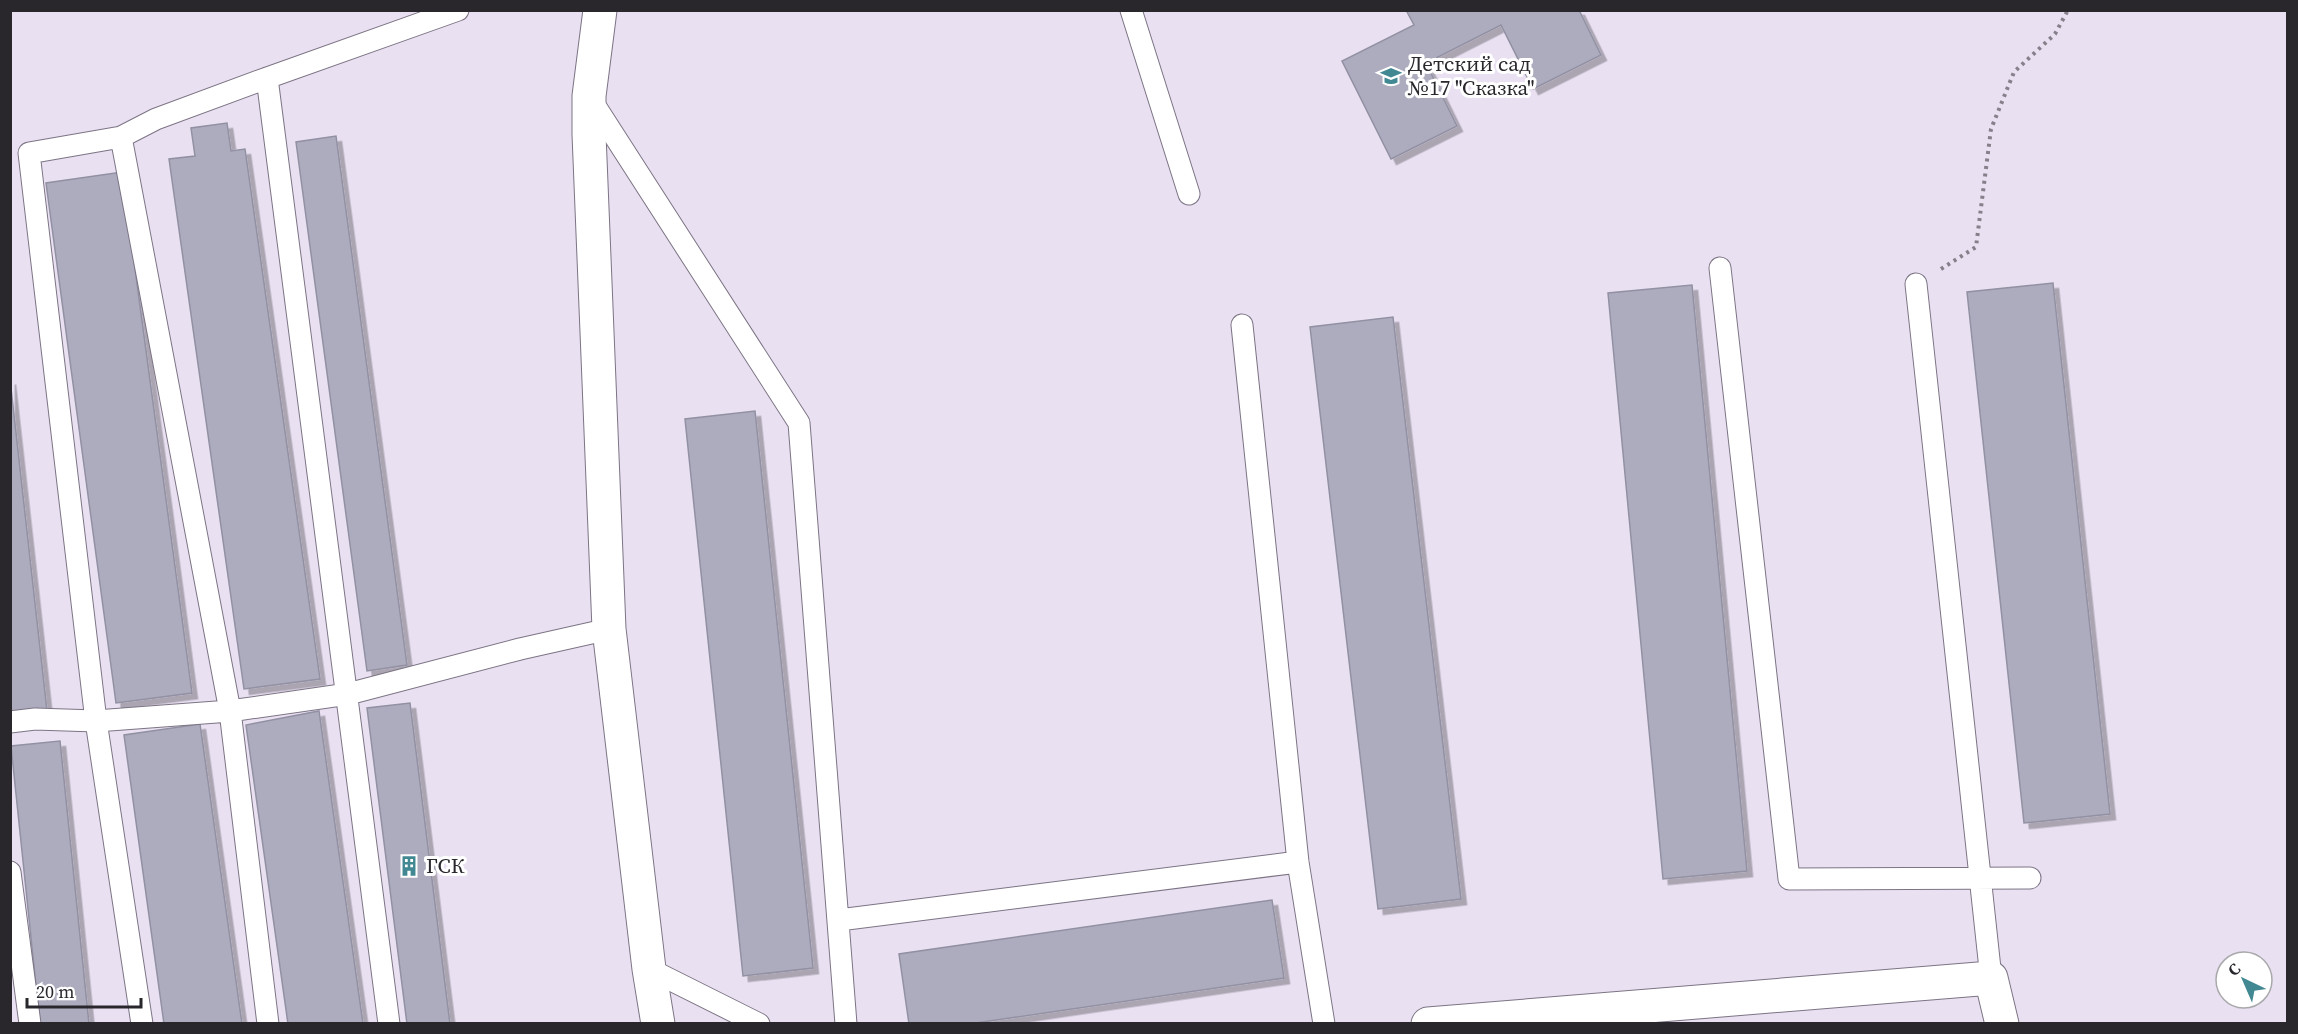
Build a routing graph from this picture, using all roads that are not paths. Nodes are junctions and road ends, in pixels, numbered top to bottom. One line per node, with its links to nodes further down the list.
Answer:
1 (458, 10): 4 (lane)
2 (600, 10): 5 (street)
3 (1131, 10): 7 (lane)
4 (267, 78): 6 (lane); 12 (lane)
5 (589, 96): 11 (street); 20 (lane)
6 (121, 137): 13 (lane); 14 (lane)
7 (1189, 194)
8 (1720, 268): 18 (lane)
9 (1916, 284): 18 (lane)
10 (1242, 325): 16 (lane)
11 (609, 629): 12 (lane); 21 (street)
12 (348, 693): 13 (lane); 26 (lane)
13 (230, 711): 14 (lane); 25 (lane)
14 (96, 721): 15 (lane); 24 (lane)
15 (10, 722)
16 (1298, 862): 20 (lane); 30 (lane)
17 (10, 872): 23 (lane)
18 (1979, 878): 19 (lane); 22 (lane)
19 (2030, 878)
20 (839, 920): 29 (lane)
21 (649, 969): 27 (street); 28 (lane)
22 (1991, 978): 31 (street); 32 (street)
23 (30, 1023)
24 (142, 1023)
25 (268, 1023)
26 (389, 1023)
27 (658, 1023)
28 (759, 1023)
29 (846, 1023)
30 (1324, 1023)
31 (1428, 1023)
32 (2002, 1023)

